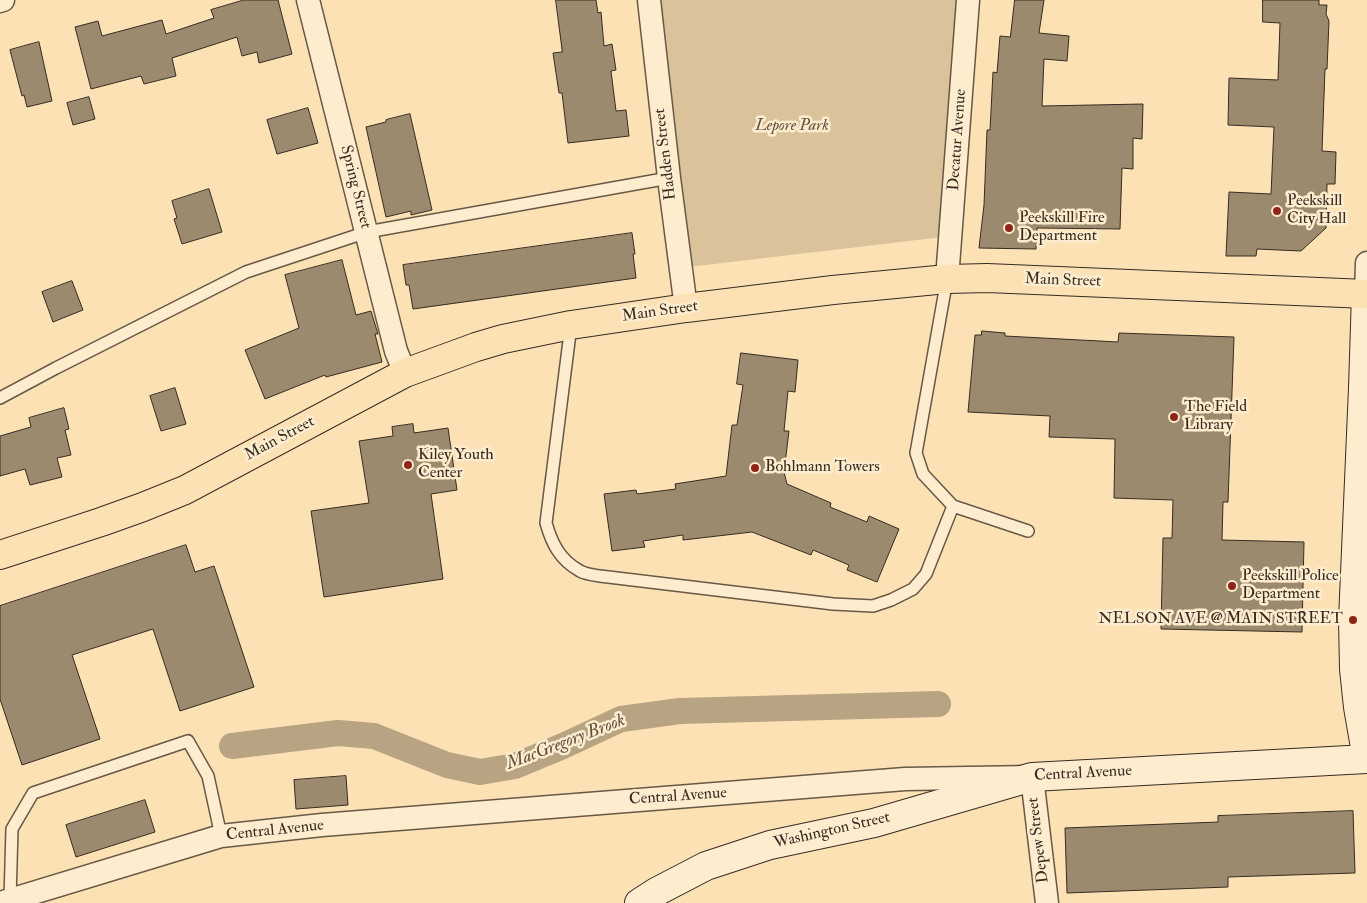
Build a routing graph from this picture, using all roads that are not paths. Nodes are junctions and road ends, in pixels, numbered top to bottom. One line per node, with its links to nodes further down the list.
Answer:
1 (308, 0): 5 (street, Spring Street)
2 (649, 0): 4 (street, Hadden Street)
3 (968, 0): 7 (street, Decatur Avenue)
4 (669, 178): 5 (lane); 9 (street, Hadden Street)
5 (367, 232): 11 (street, Spring Street); 12 (lane)
6 (1367, 263): 8 (street)
7 (947, 279): 8 (main road, Main Street); 9 (main road, Main Street); 13 (lane)
8 (1366, 294): 16 (street)
9 (686, 308): 10 (main road, Main Street)
10 (571, 325): 11 (main road, Main Street); 13 (lane)
11 (405, 373): 15 (main road, Main Street)
12 (0, 398)
13 (953, 506): 14 (lane)
14 (1028, 531)
15 (0, 556)
16 (1367, 759): 17 (street, Central Avenue)
17 (1032, 777): 18 (street, Central Avenue); 20 (street, Washington Street); 21 (street, Depew Street)
18 (221, 836): 19 (street, Central Avenue); 19 (lane)
19 (5, 901)
20 (639, 903)
21 (1047, 903)

